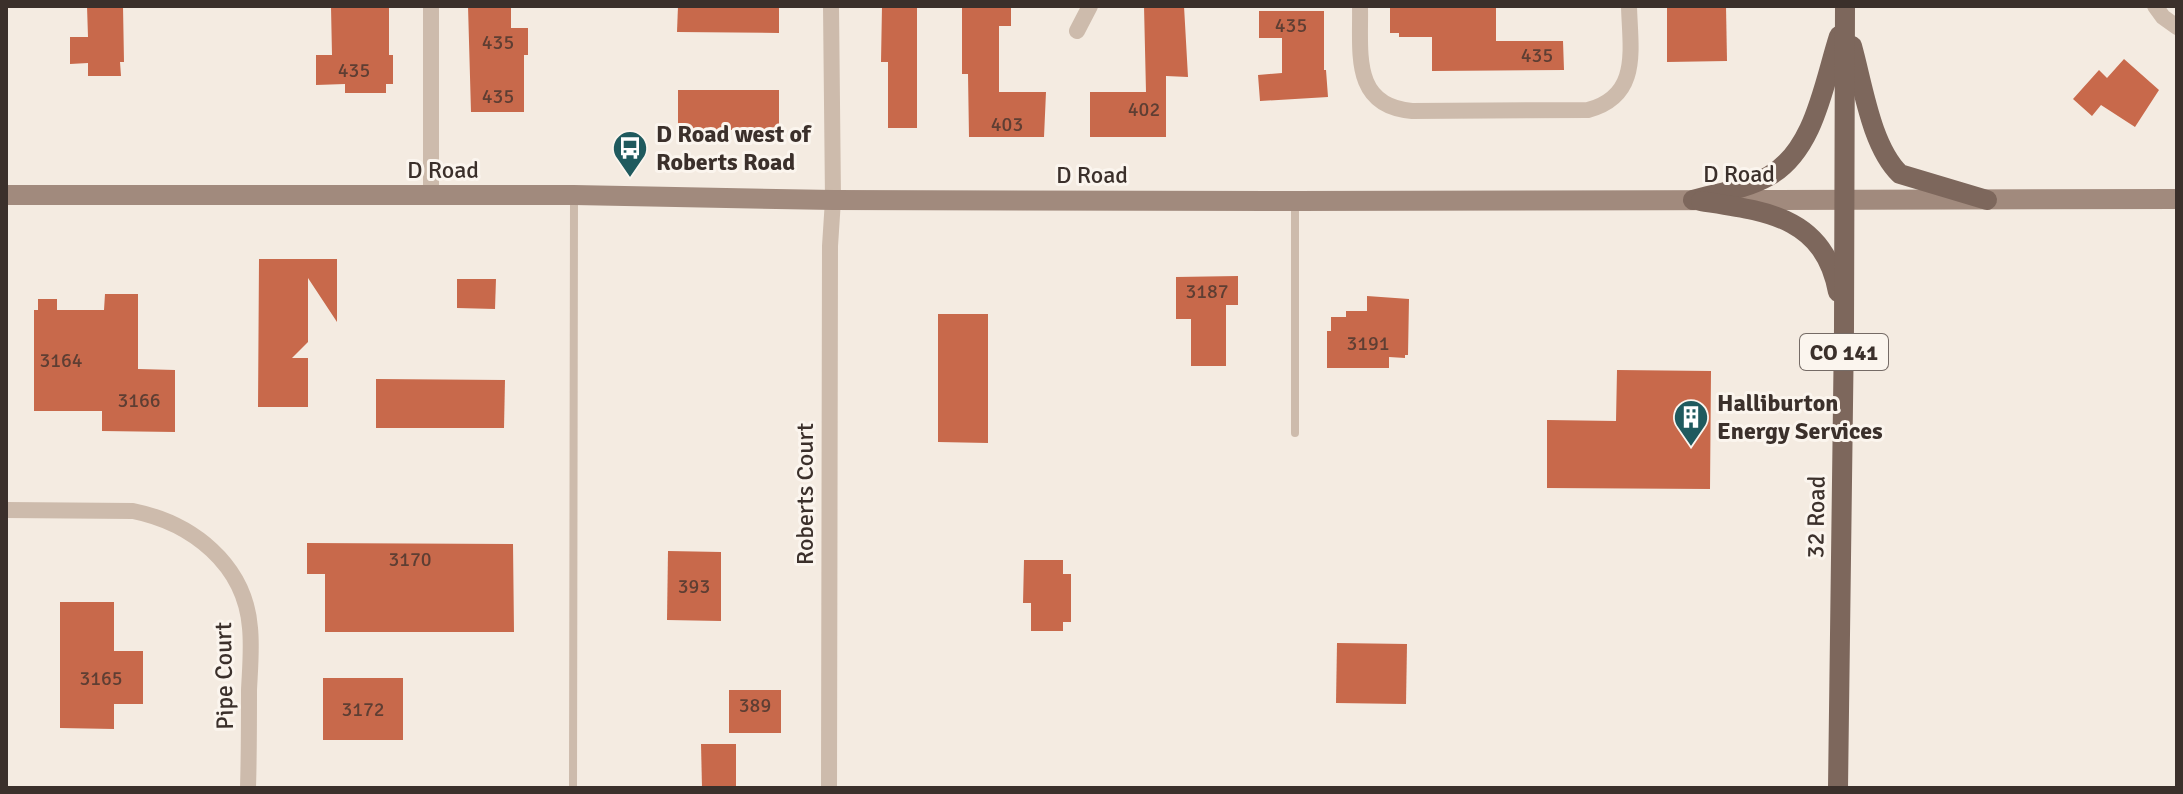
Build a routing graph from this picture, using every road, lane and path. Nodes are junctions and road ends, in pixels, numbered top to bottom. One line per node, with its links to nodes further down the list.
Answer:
1 (431, 6): 10 (street)
2 (831, 6): 12 (street, Roberts Court)
3 (1090, 6): 7 (street)
4 (1360, 6): 5 (street)
5 (1629, 6)
6 (1845, 12): 13 (main road); 14 (main road, 32 Road / CO 141); 15 (main road)
7 (1077, 31)
8 (6, 195): 10 (street, D Road)
9 (574, 195): 10 (street, D Road); 12 (street, D Road); 21 (lane)
10 (431, 197)
11 (2177, 199): 15 (street, D Road)
12 (833, 200): 16 (street, D Road); 22 (street, Roberts Court)
13 (1693, 200): 14 (street, D Road); 16 (street, D Road); 17 (main road)
14 (1845, 200): 15 (street, D Road); 17 (main road, 32 Road / CO 141)
15 (1987, 200)
16 (1295, 201): 18 (lane)
17 (1844, 328): 23 (main road, 32 Road / CO 141)
18 (1295, 433)
19 (6, 510): 20 (street, Pipe Court)
20 (248, 788)
21 (573, 788)
22 (829, 788)
23 (1838, 788)

